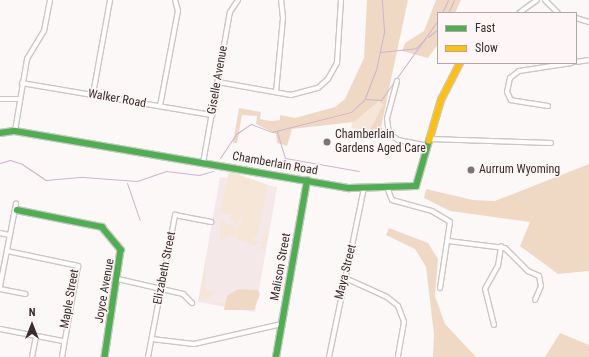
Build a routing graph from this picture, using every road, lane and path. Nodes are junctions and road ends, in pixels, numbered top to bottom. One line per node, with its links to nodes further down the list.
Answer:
1 (50, 0): 21 (street)
2 (110, 0): 23 (street)
3 (175, 0): 26 (street)
4 (230, 0): 10 (street)
5 (238, 0): 10 (street)
6 (281, 0): 22 (street)
7 (341, 0): 22 (street)
8 (537, 0): 11 (street)
9 (545, 0): 12 (street)
10 (233, 4): 20 (street, Giselle Avenue)
11 (519, 12)
12 (557, 12)
13 (577, 18): 14 (street)
14 (589, 22)
15 (589, 60): 16 (street)
16 (577, 62)
17 (459, 64): 31 (street, Chamberlain Road)
18 (564, 64): 27 (street)
19 (397, 81): 33 (street)
20 (218, 82): 22 (street); 28 (street, Giselle Avenue)
21 (22, 83): 23 (street, Walker Road); 25 (street)
22 (276, 92)
23 (93, 94): 26 (street, Walker Road)
24 (0, 100): 25 (street)
25 (20, 100): 29 (street)
26 (160, 106): 28 (street, Walker Road)
27 (548, 106)
28 (212, 116): 34 (street, Giselle Avenue)
29 (15, 131): 30 (street, Chamberlain Road); 34 (street, Chamberlain Road)
30 (0, 133)
31 (430, 139): 32 (street); 33 (street, Chamberlain Road)
32 (551, 143)
33 (428, 146): 36 (street, Chamberlain Road)
34 (203, 163): 35 (street, Chamberlain Road)
35 (307, 181): 37 (street, Chamberlain Road); 54 (street, Malison Street)
36 (387, 186): 37 (street, Chamberlain Road); 42 (street)
37 (364, 188): 45 (street, Maya Street)
38 (16, 207): 41 (street); 46 (street, Joyce Avenue)
39 (211, 222): 48 (street, Elizabeth Street)
40 (0, 233): 41 (street)
41 (10, 235): 44 (street)
42 (448, 241): 43 (street); 49 (street)
43 (501, 246): 52 (street); 55 (street)
44 (7, 251): 47 (street); 59 (street, Maple Street)
45 (343, 277): 65 (street, Maya Street); 66 (street)
46 (118, 279): 48 (street); 62 (street, Joyce Avenue)
47 (0, 286)
48 (161, 288): 53 (street); 58 (street, Elizabeth Street)
49 (440, 288)
50 (0, 290): 51 (street)
51 (26, 294)
52 (535, 300)
53 (192, 303)
54 (282, 324): 58 (street); 64 (street, Malison Street)
55 (494, 325)
56 (0, 329): 57 (street)
57 (36, 337): 59 (street); 60 (street)
58 (152, 339): 63 (street, Elizabeth Street)
59 (63, 341): 61 (street, Maple Street)
60 (32, 357)
61 (62, 357)
62 (105, 357)
63 (148, 357)
64 (276, 357)
65 (329, 357)
66 (398, 357)

